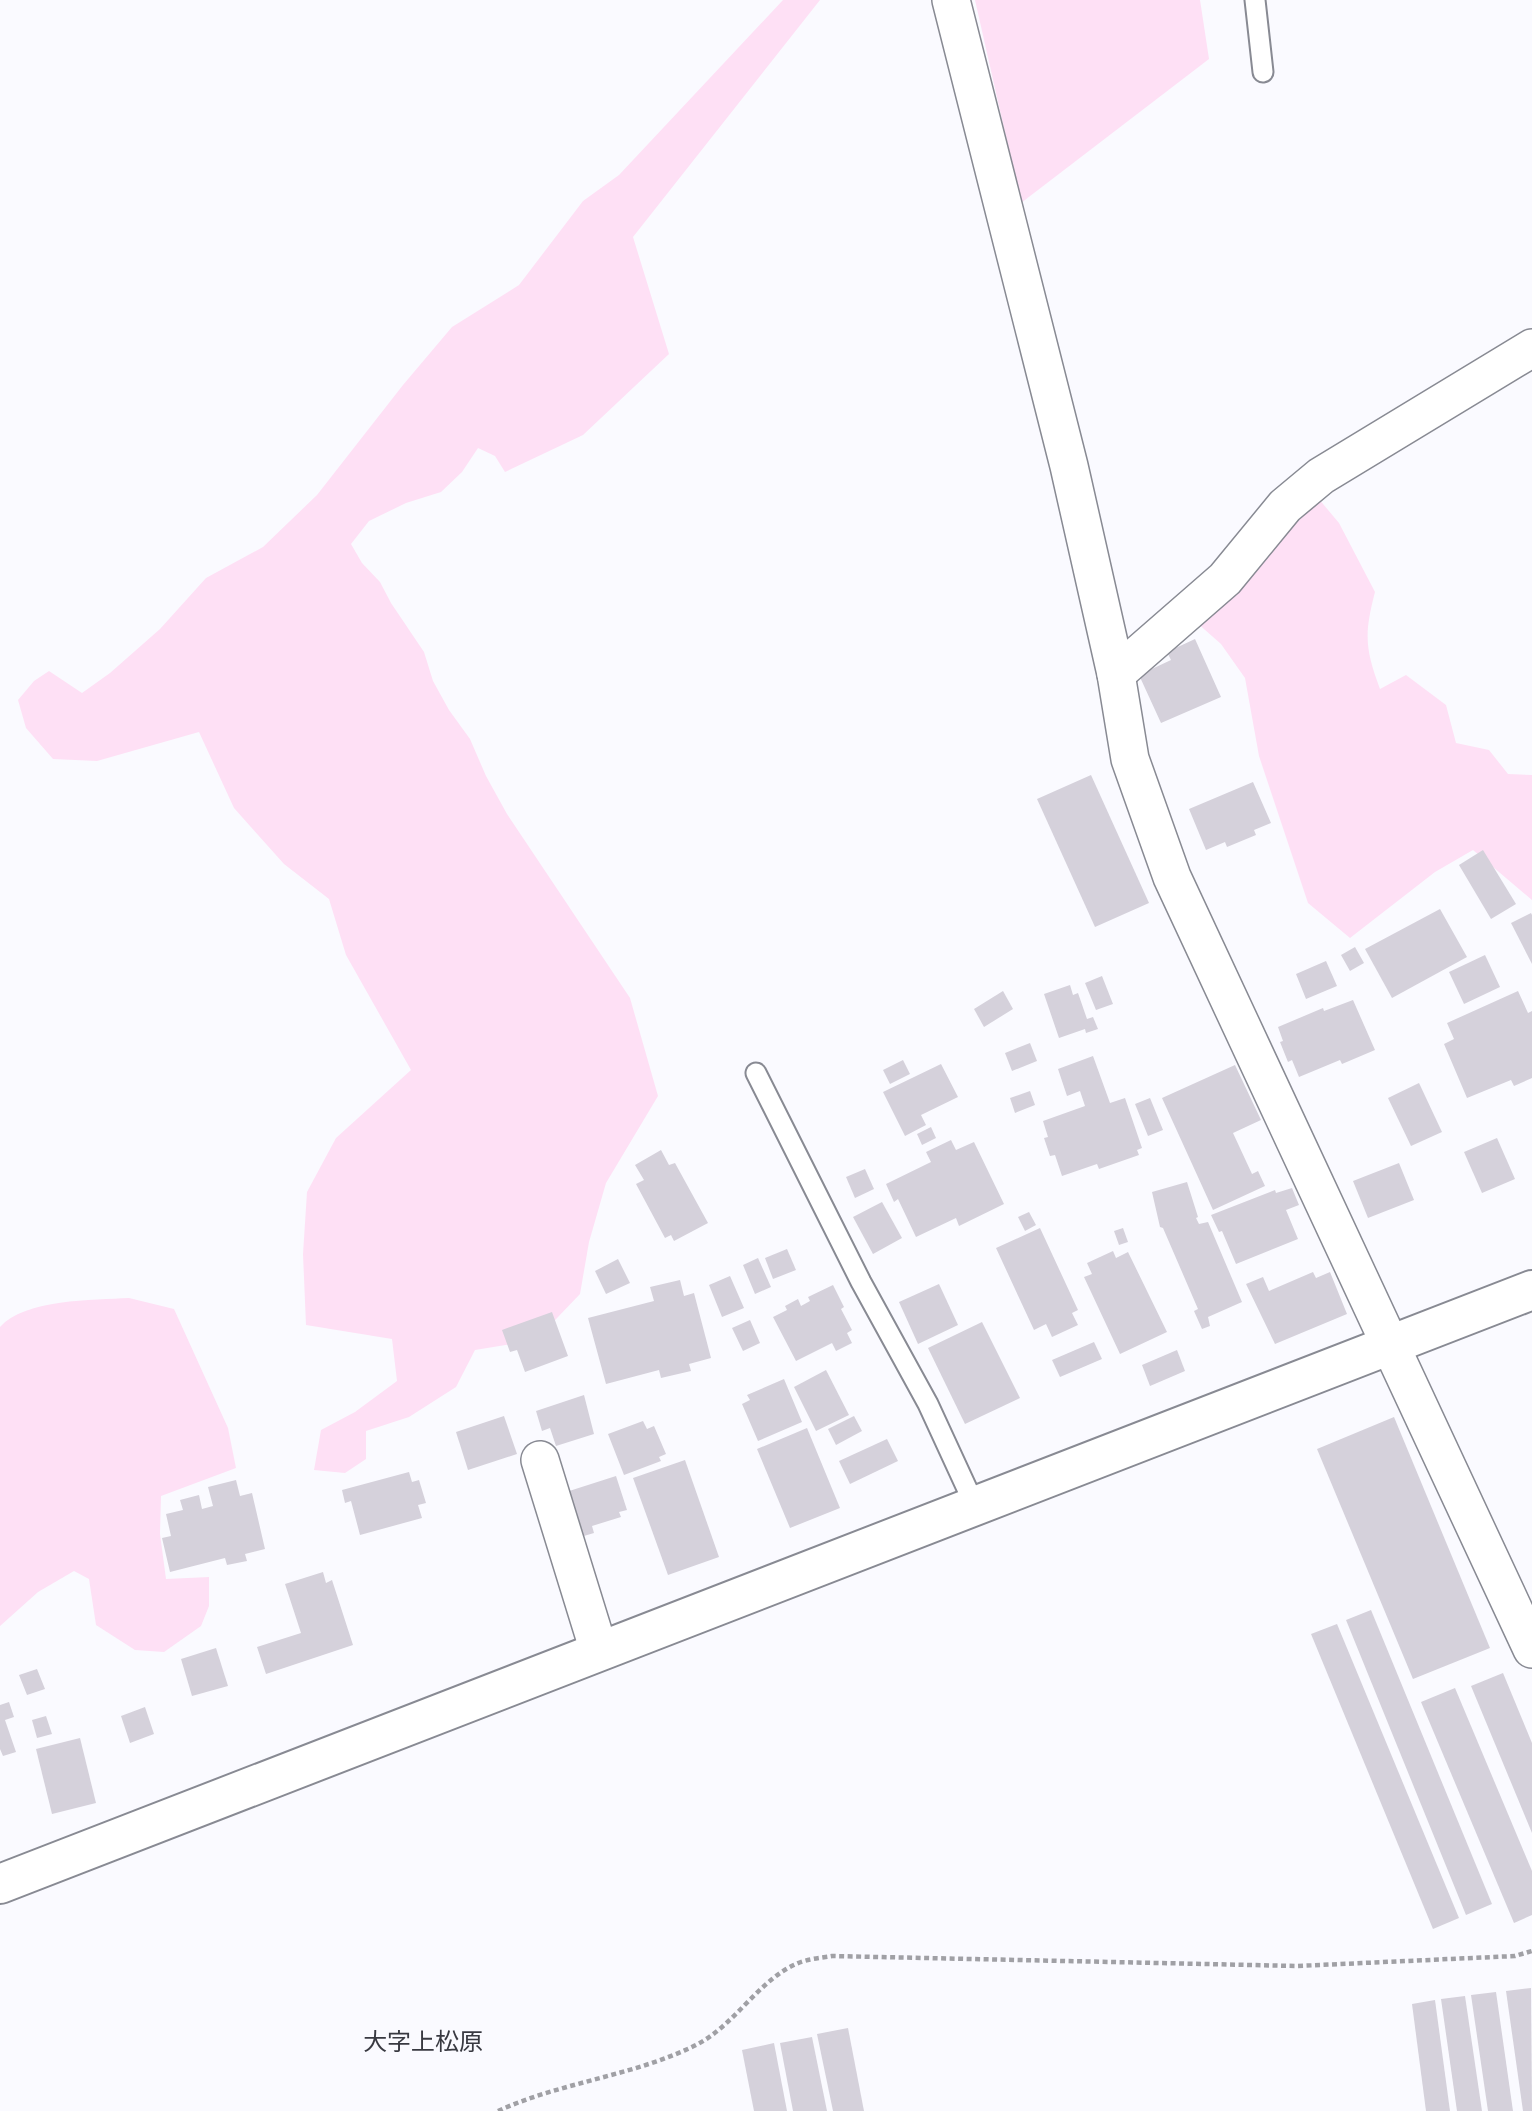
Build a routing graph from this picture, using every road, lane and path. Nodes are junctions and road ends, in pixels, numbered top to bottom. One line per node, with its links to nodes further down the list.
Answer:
1 (951, 0): 5 (street)
2 (1255, 0): 3 (lane)
3 (1263, 72)
4 (1532, 348): 5 (street)
5 (1116, 674): 8 (street)
6 (756, 1073): 10 (lane)
7 (1532, 1290): 8 (street)
8 (1391, 1346): 10 (street); 11 (street)
9 (540, 1460): 12 (street)
10 (975, 1506): 12 (street)
11 (1532, 1649)
12 (598, 1651): 13 (street)
13 (0, 1884)
14 (1531, 1953): 15 (path)
15 (498, 2111)

